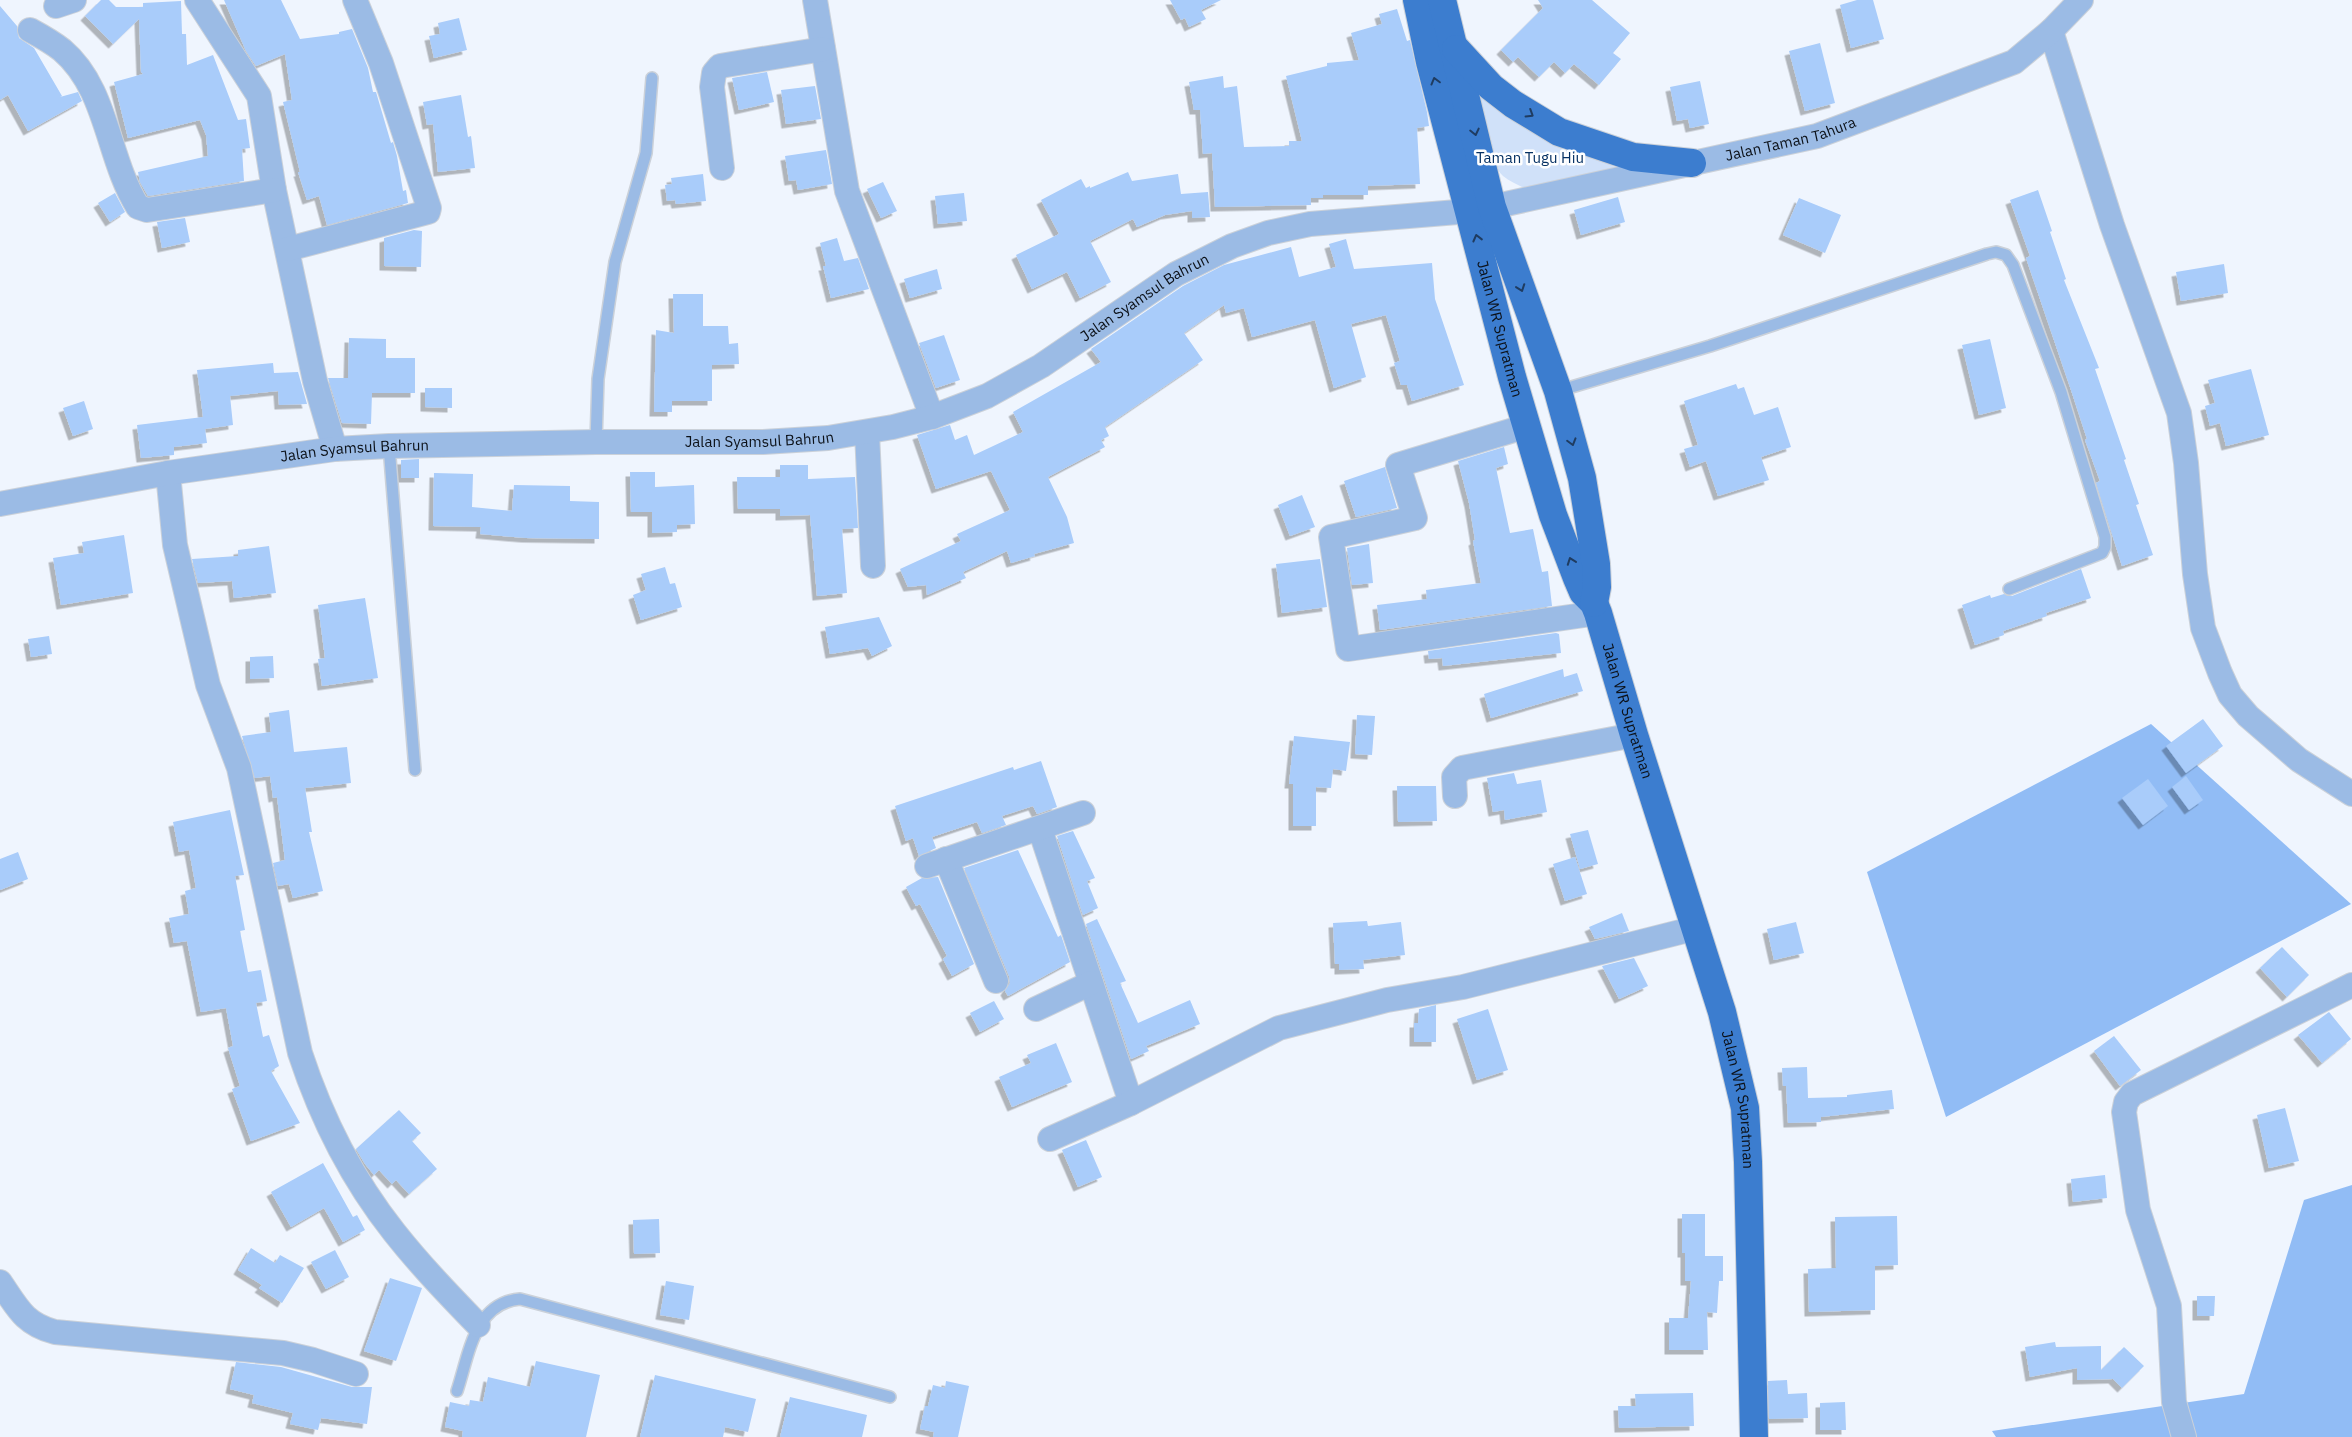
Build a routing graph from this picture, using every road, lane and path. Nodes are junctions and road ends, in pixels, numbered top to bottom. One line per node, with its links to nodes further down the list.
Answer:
1 (355, 0): 16 (street)
2 (815, 0): 10 (street)
3 (1417, 0): 15 (highway, Jalan WR Supratman, one-way to 3)
4 (1442, 0): 9 (highway)
5 (2081, 0): 8 (street, Jalan Taman Tahura)
6 (201, 1): 14 (street)
7 (30, 30): 14 (street)
8 (2051, 31): 12 (street, Jalan Taman Tahura); 31 (street)
9 (1455, 48): 12 (highway, one-way to 12); 15 (highway, one-way to 15)
10 (823, 49): 13 (street); 18 (street)
11 (652, 78): 21 (lane)
12 (1692, 163): 15 (street, Jalan Taman Tahura)
13 (722, 168)
14 (274, 190): 16 (street)
15 (1481, 209): 17 (highway, one-way to 17); 18 (street, Jalan Syamsul Bahrun); 19 (highway, Jalan WR Supratman, one-way to 15)
16 (288, 249): 23 (street)
17 (1558, 390): 27 (lane); 28 (highway, one-way to 28)
18 (932, 417): 20 (street, Jalan Syamsul Bahrun)
19 (1526, 426): 28 (highway, Jalan WR Supratman, one-way to 19); 28 (street)
20 (867, 432): 21 (street, Jalan Syamsul Bahrun); 26 (street)
21 (596, 442): 22 (street, Jalan Syamsul Bahrun)
22 (389, 446): 23 (street, Jalan Syamsul Bahrun); 30 (lane)
23 (335, 449): 24 (street, Jalan Syamsul Bahrun)
24 (168, 473): 25 (street, Jalan Syamsul Bahrun); 43 (street)
25 (0, 504)
26 (874, 566)
27 (2009, 588)
28 (1596, 608): 29 (highway, Jalan WR Supratman)
29 (1634, 735): 32 (street); 35 (highway, Jalan WR Supratman)
30 (415, 770)
31 (2352, 794)
32 (1455, 796)
33 (1083, 813): 34 (street)
34 (1040, 829): 36 (street); 37 (street)
35 (1696, 928): 40 (street); 47 (highway, Jalan WR Supratman)
36 (996, 981)
37 (1091, 983): 39 (street); 40 (street)
38 (2352, 985): 48 (street)
39 (1036, 1009)
40 (1131, 1103): 41 (street)
41 (1050, 1139)
42 (0, 1282): 44 (street)
43 (478, 1325): 45 (lane); 46 (lane)
44 (356, 1374)
45 (457, 1392)
46 (890, 1397)
47 (1754, 1437)
48 (2184, 1437)

